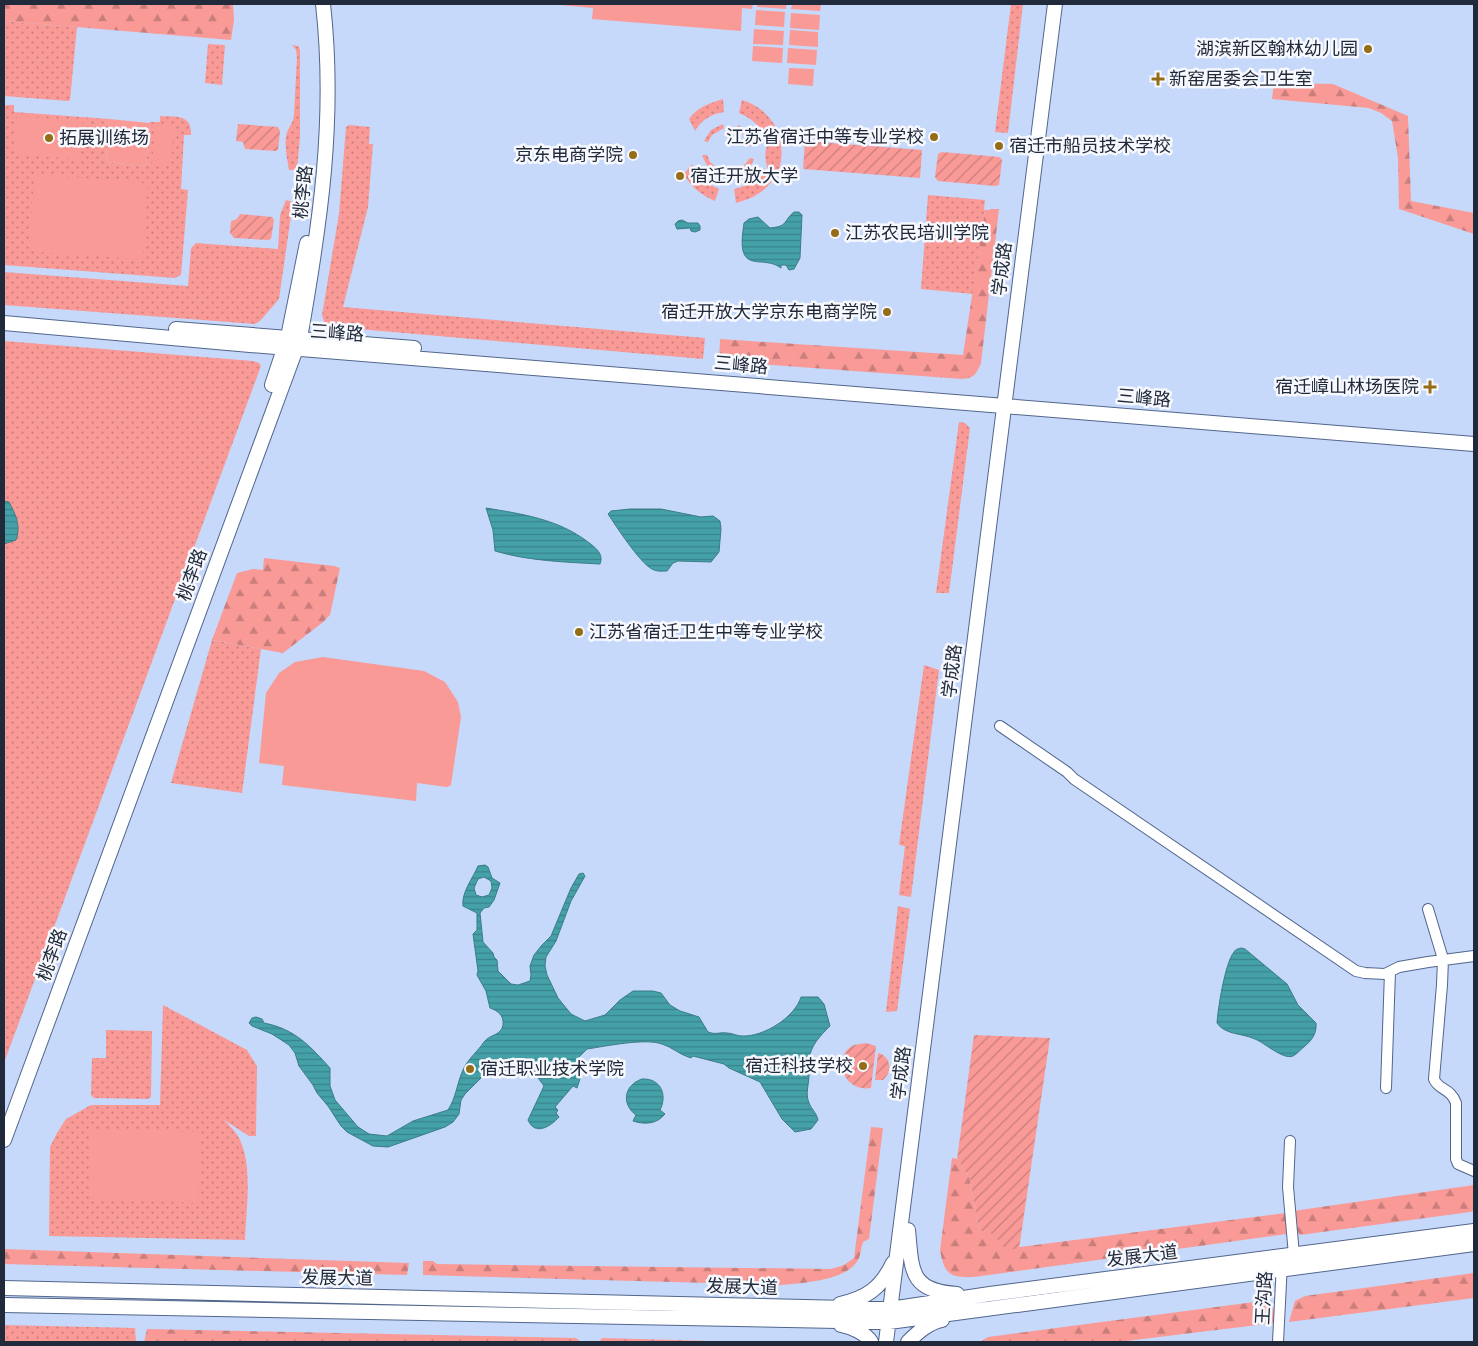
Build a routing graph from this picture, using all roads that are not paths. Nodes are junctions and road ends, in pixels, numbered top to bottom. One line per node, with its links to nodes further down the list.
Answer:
1 (315, 4): 7 (main road, 桃李路)
2 (323, 4): 7 (main road, 桃李路)
3 (1055, 4): 8 (main road, 学成路)
4 (1062, 4): 8 (main road, 学成路)
5 (4, 316): 7 (main road, 三峰路)
6 (4, 323): 7 (main road, 三峰路)
7 (292, 343): 8 (main road, 三峰路); 17 (main road, 桃李路); 18 (main road, 桃李路)
8 (1008, 401): 9 (main road, 三峰路); 10 (main road, 三峰路); 21 (main road, 学成路)
9 (1474, 435)
10 (1474, 444)
11 (1000, 726): 15 (street)
12 (1428, 909): 14 (street)
13 (1474, 956): 14 (street)
14 (1442, 959): 15 (street); 20 (street)
15 (1390, 972): 16 (street)
16 (1386, 1088)
17 (4, 1117)
18 (4, 1140)
19 (1290, 1141): 24 (street, 王沟路)
20 (1474, 1171)
21 (904, 1230): 26 (main road); 28 (main road); 29 (main road, 学成路)
22 (1474, 1231): 24 (main road, 发展大道)
23 (1474, 1244): 24 (main road, 发展大道)
24 (1286, 1260): 26 (main road, 发展大道); 34 (street, 王沟路)
25 (4, 1288): 28 (main road, 发展大道)
26 (998, 1300): 29 (main road, 发展大道); 33 (main road)
27 (4, 1305): 28 (main road, 发展大道)
28 (815, 1314): 29 (main road, 发展大道); 30 (main road)
29 (894, 1315): 31 (main road, 学成路); 32 (main road, 学成路)
30 (871, 1342)
31 (886, 1342)
32 (894, 1342)
33 (908, 1342)
34 (1278, 1342)

